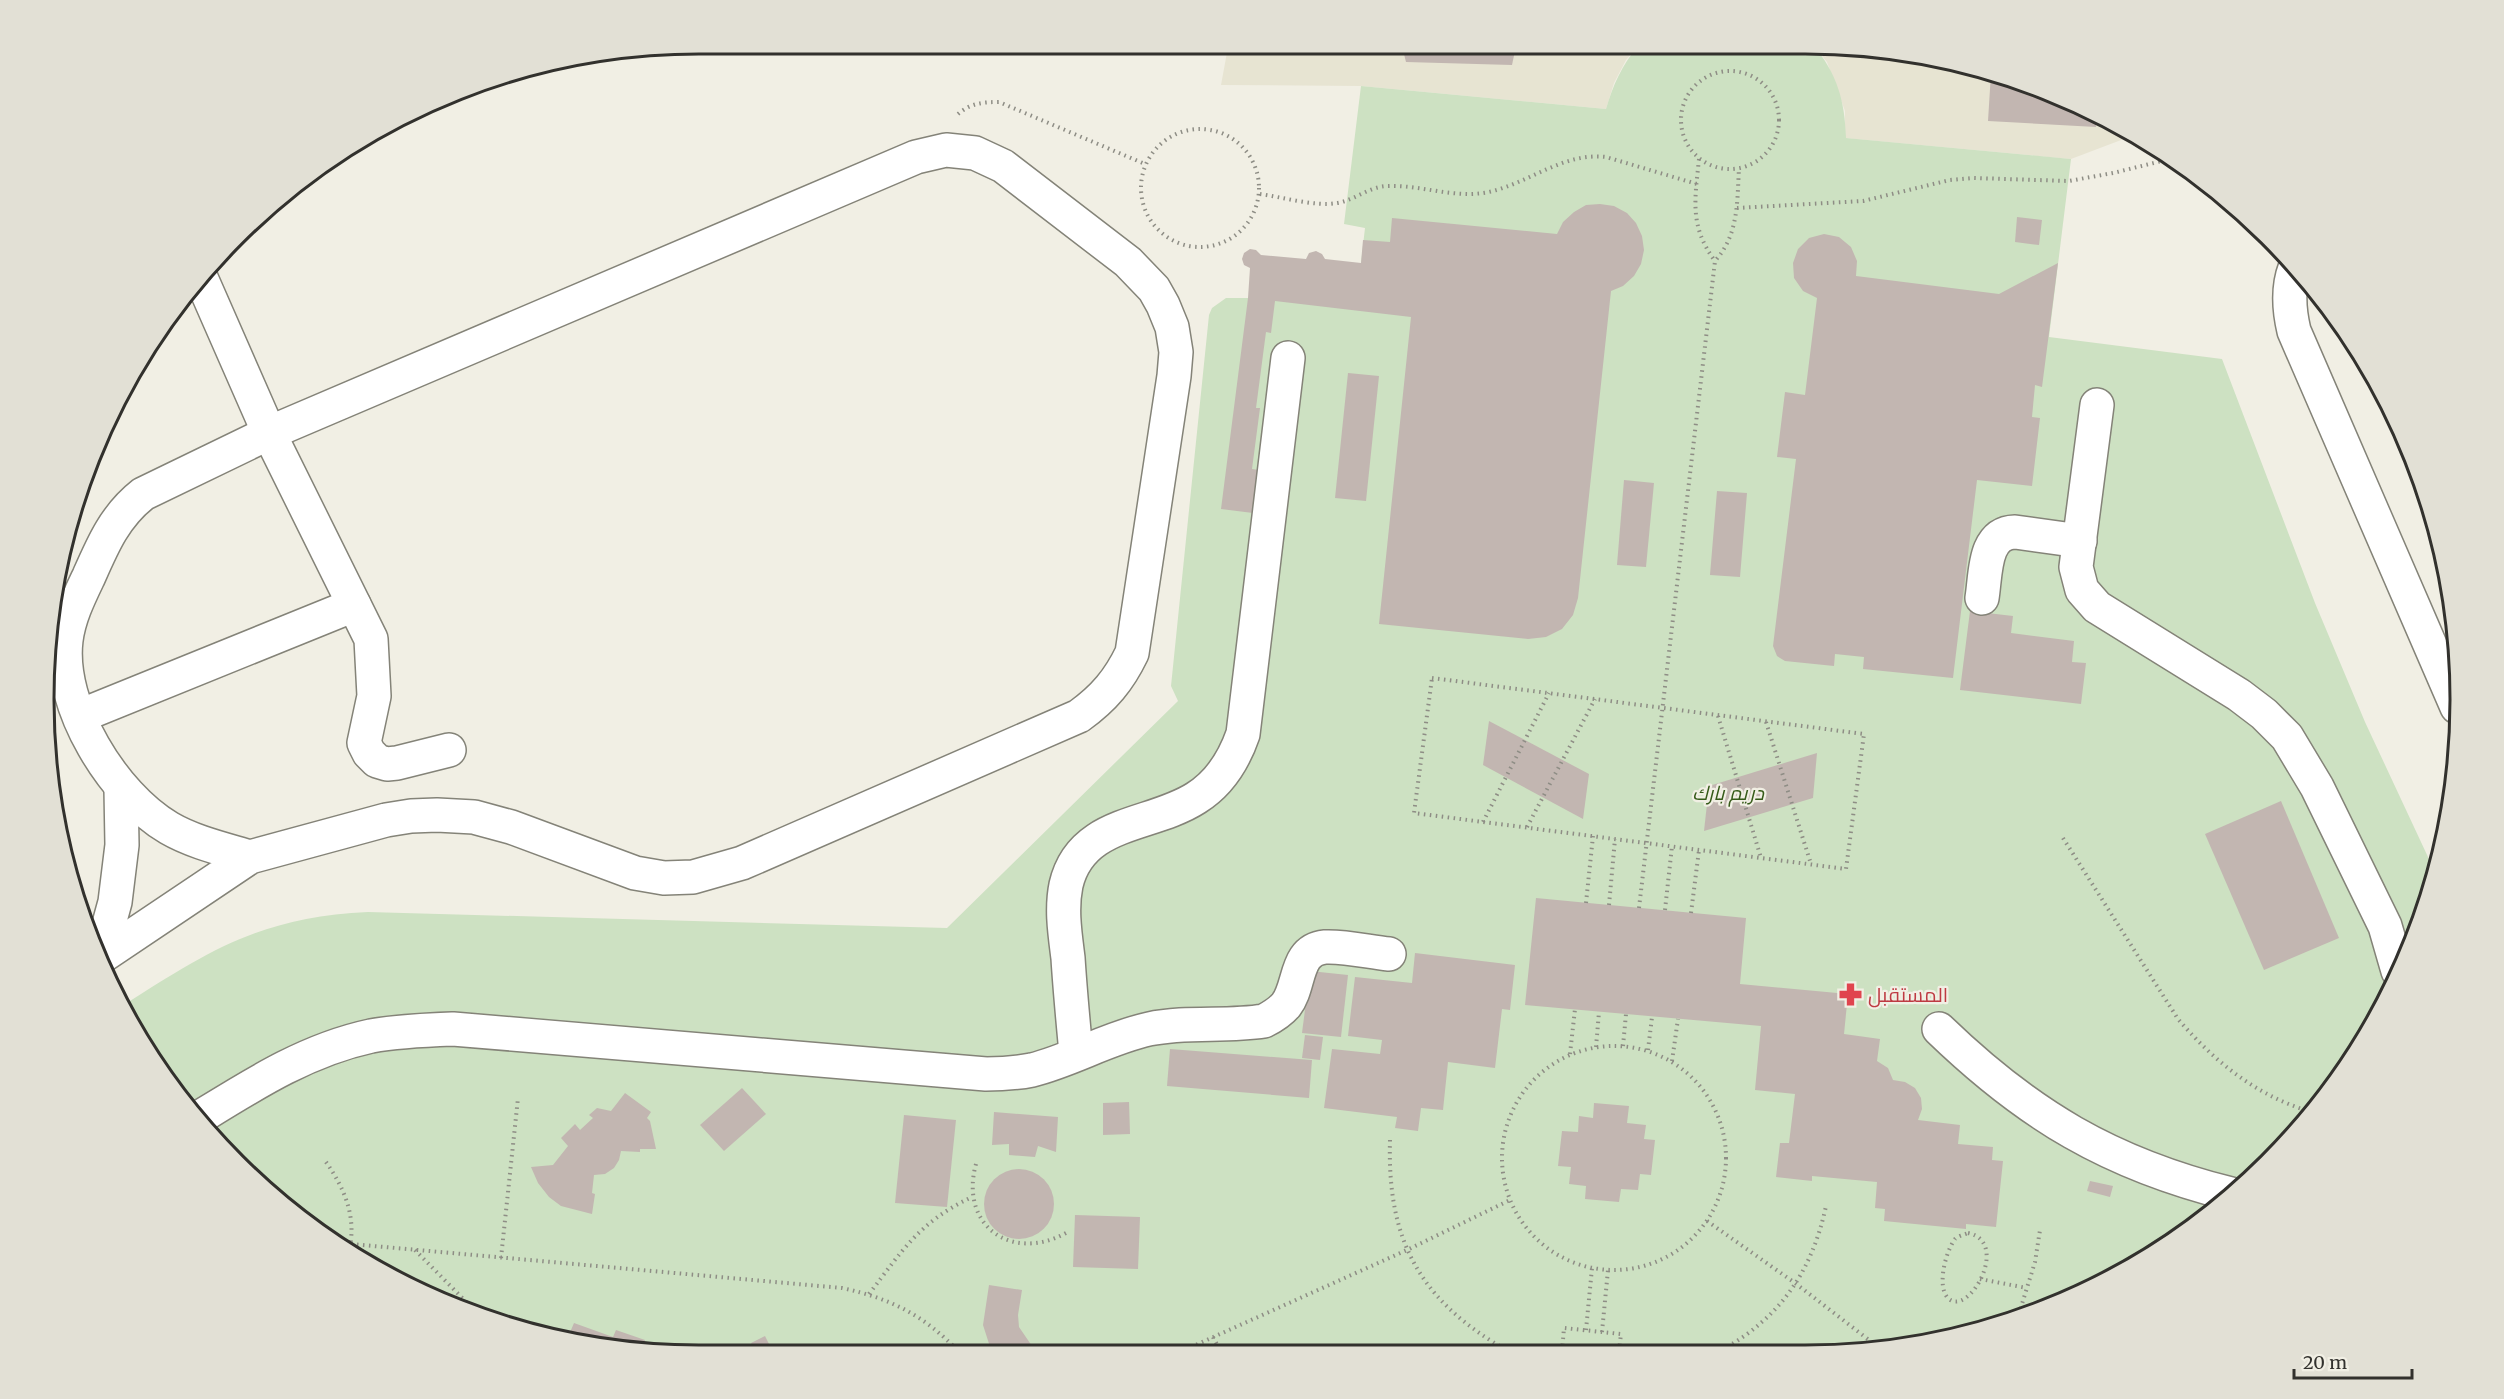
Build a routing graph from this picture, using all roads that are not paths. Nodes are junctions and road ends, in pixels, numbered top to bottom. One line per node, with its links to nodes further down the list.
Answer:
1 (2293, 277): 9 (lane)
2 (204, 286): 5 (lane)
3 (1288, 358): 19 (lane)
4 (2097, 405): 6 (lane)
5 (269, 434): 8 (lane); 10 (lane); 13 (lane)
6 (2080, 541): 7 (lane); 17 (lane)
7 (1982, 598)
8 (354, 605): 10 (lane); 11 (lane)
9 (2450, 690)
10 (80, 716): 12 (lane)
11 (449, 750)
12 (121, 789): 13 (lane); 14 (lane)
13 (250, 857): 15 (lane)
14 (103, 946)
15 (106, 953)
16 (1389, 954): 19 (lane)
17 (2395, 960)
18 (1939, 1029): 21 (lane)
19 (1076, 1053): 20 (lane)
20 (205, 1114)
21 (2222, 1191)

